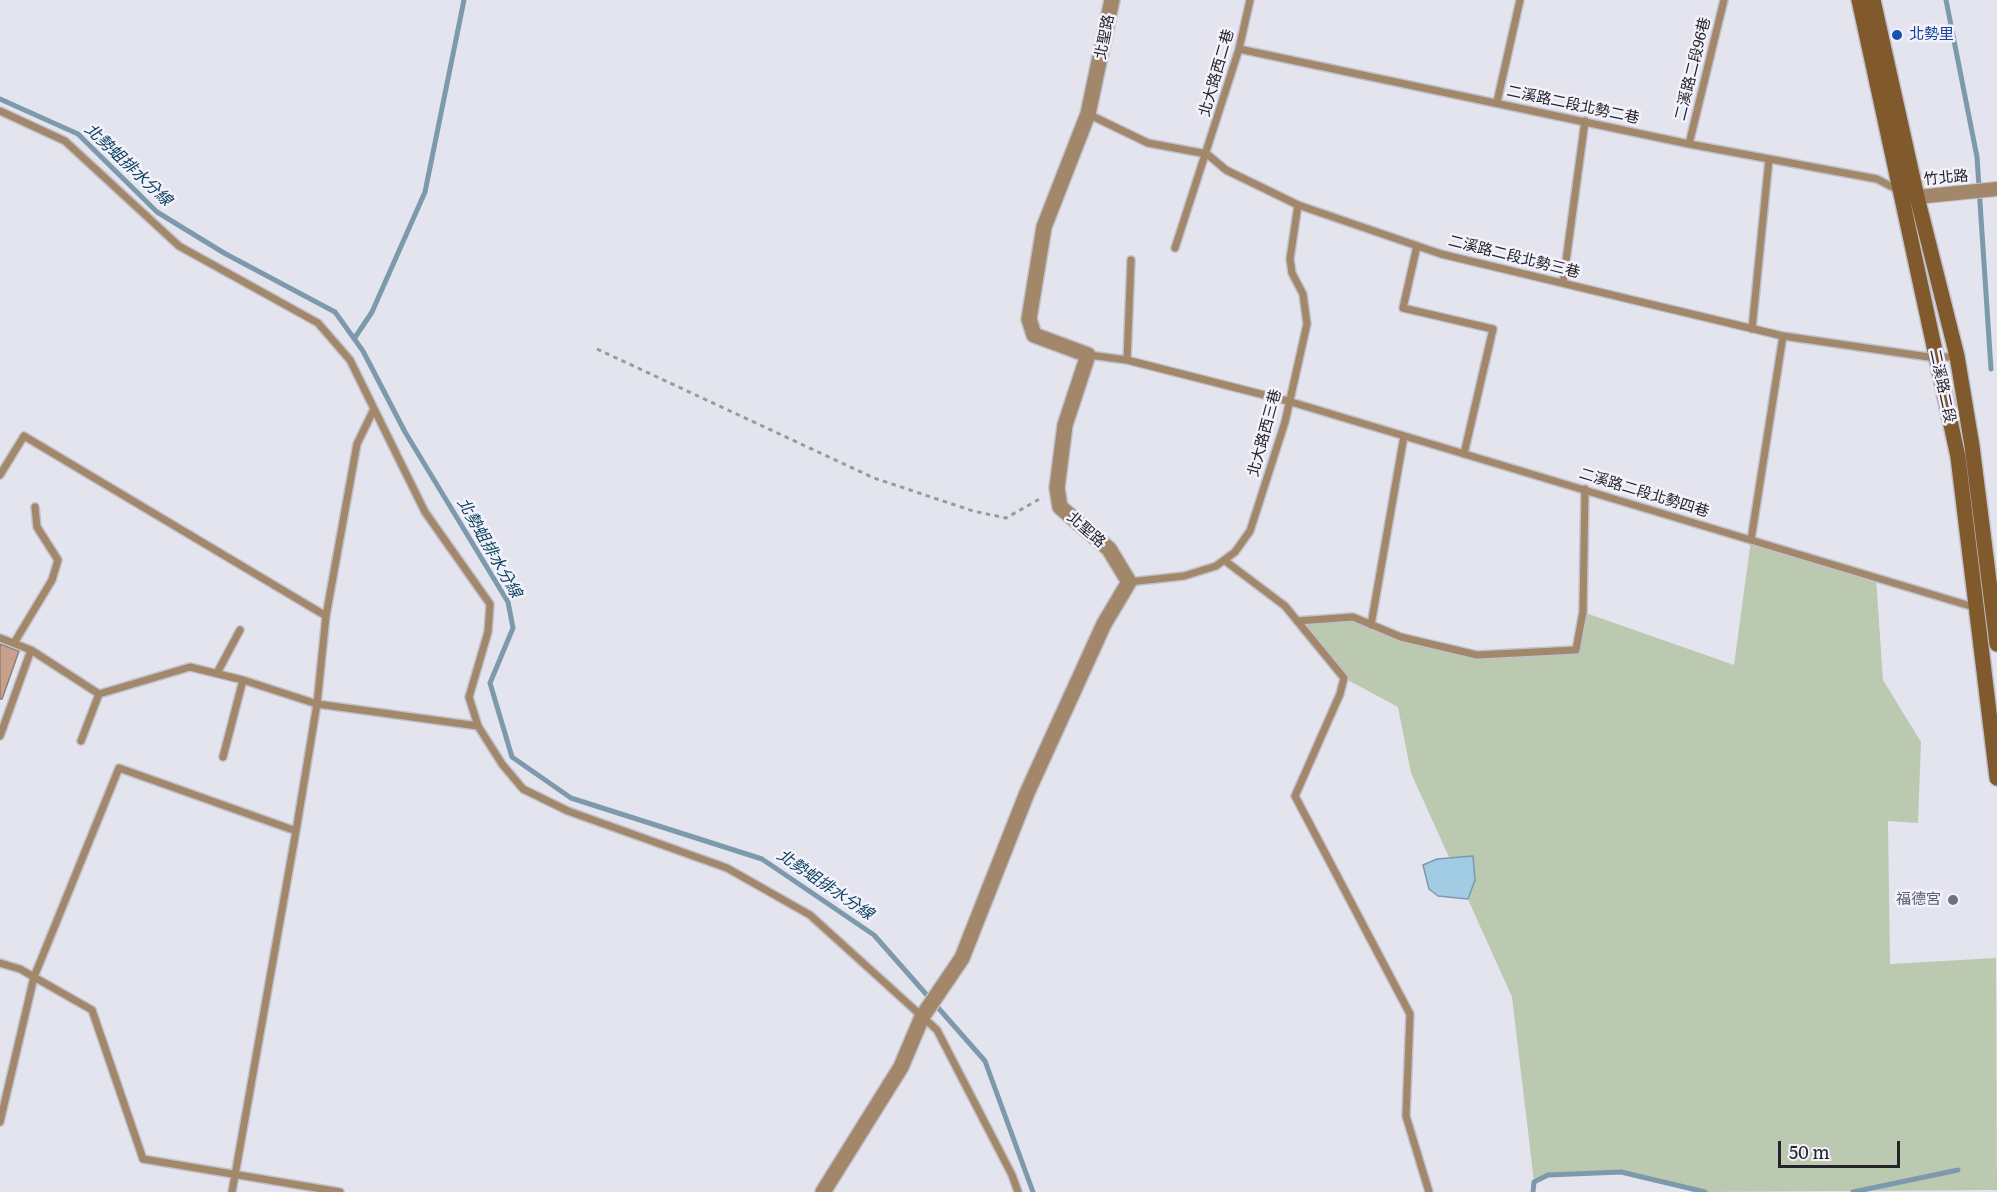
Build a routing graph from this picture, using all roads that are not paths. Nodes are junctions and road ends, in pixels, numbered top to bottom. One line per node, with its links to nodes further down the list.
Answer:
1 (1112, 0): 10 (street, 北聖路)
2 (1250, 0): 7 (lane, 北大路西二巷)
3 (1520, 0): 8 (lane)
4 (1724, 0): 12 (lane, 二溪路二段96巷)
5 (1859, 0): 16 (main road, 二溪路二段)
6 (1873, 0): 17 (main road, 二溪路二段)
7 (1239, 49): 8 (lane, 二溪路二段北勢二巷); 13 (lane, 北大路西二巷)
8 (1497, 102): 11 (lane, 二溪路二段北勢二巷)
9 (0, 111): 30 (lane)
10 (1088, 114): 13 (lane, 二溪路二段北勢三巷); 25 (street, 北聖路)
11 (1585, 121): 12 (lane, 二溪路二段北勢二巷); 22 (lane)
12 (1689, 144): 14 (lane, 二溪路二段北勢二巷)
13 (1207, 154): 18 (lane, 二溪路二段北勢三巷); 20 (lane, 北大路西二巷)
14 (1769, 159): 16 (lane, 二溪路二段北勢二巷); 23 (lane)
15 (1997, 189): 17 (street, 竹北路)
16 (1900, 191): 17 (street, 竹北路); 27 (main road, 二溪路二段)
17 (1917, 197): 26 (main road, 二溪路二段)
18 (1298, 205): 19 (lane, 二溪路二段北勢三巷); 29 (lane, 北大路西三巷)
19 (1417, 246): 22 (lane, 二溪路二段北勢三巷); 32 (lane)
20 (1175, 248)
21 (1131, 260): 28 (lane)
22 (1563, 283): 23 (lane, 二溪路二段北勢三巷)
23 (1752, 329): 24 (lane, 二溪路二段北勢三巷)
24 (1783, 336): 27 (lane, 二溪路二段北勢三巷); 36 (lane)
25 (1088, 355): 28 (lane, 二溪路二段北勢四巷); 38 (street, 北聖路)
26 (1956, 356): 27 (lane, 二溪路二段北勢三巷); 39 (main road, 二溪路二段)
27 (1936, 358): 40 (main road, 二溪路二段)
28 (1127, 360): 29 (lane, 二溪路二段北勢四巷)
29 (1288, 401): 31 (lane, 二溪路二段北勢四巷); 37 (lane, 北大路西三巷)
30 (374, 409): 41 (lane); 53 (lane)
31 (1404, 436): 32 (lane, 二溪路二段北勢四巷); 43 (lane)
32 (1464, 454): 34 (lane, 二溪路二段北勢四巷)
33 (0, 475): 41 (lane)
34 (1585, 489): 36 (lane, 二溪路二段北勢四巷); 43 (lane)
35 (35, 507): 46 (lane)
36 (1751, 540): 40 (lane, 二溪路二段北勢四巷)
37 (1224, 560): 38 (lane, 北大路西三巷); 42 (lane)
38 (1129, 582): 61 (street)
39 (1992, 606): 40 (lane, 二溪路二段北勢四巷); 47 (main road, 二溪路二段)
40 (1975, 609): 57 (main road, 二溪路二段)
41 (326, 616): 52 (lane)
42 (1298, 621): 43 (lane); 68 (lane)
43 (1371, 625)
44 (240, 630): 49 (lane)
45 (0, 638): 46 (lane)
46 (14, 643): 48 (lane)
47 (1997, 644)
48 (31, 650): 51 (lane); 54 (lane)
49 (217, 673): 50 (lane); 51 (lane)
50 (243, 680): 52 (lane); 56 (lane)
51 (99, 694): 55 (lane)
52 (317, 704): 53 (lane); 58 (lane)
53 (478, 726): 61 (lane)
54 (0, 736)
55 (81, 741)
56 (223, 757)
57 (1997, 778)
58 (296, 831): 60 (lane); 63 (lane)
59 (0, 963): 60 (lane)
60 (34, 976): 62 (lane); 63 (lane)
61 (925, 1012): 66 (street); 67 (lane)
62 (0, 1122)
63 (235, 1174): 64 (lane); 65 (lane)
64 (232, 1192)
65 (340, 1192)
66 (823, 1192)
67 (1018, 1192)
68 (1429, 1192)

